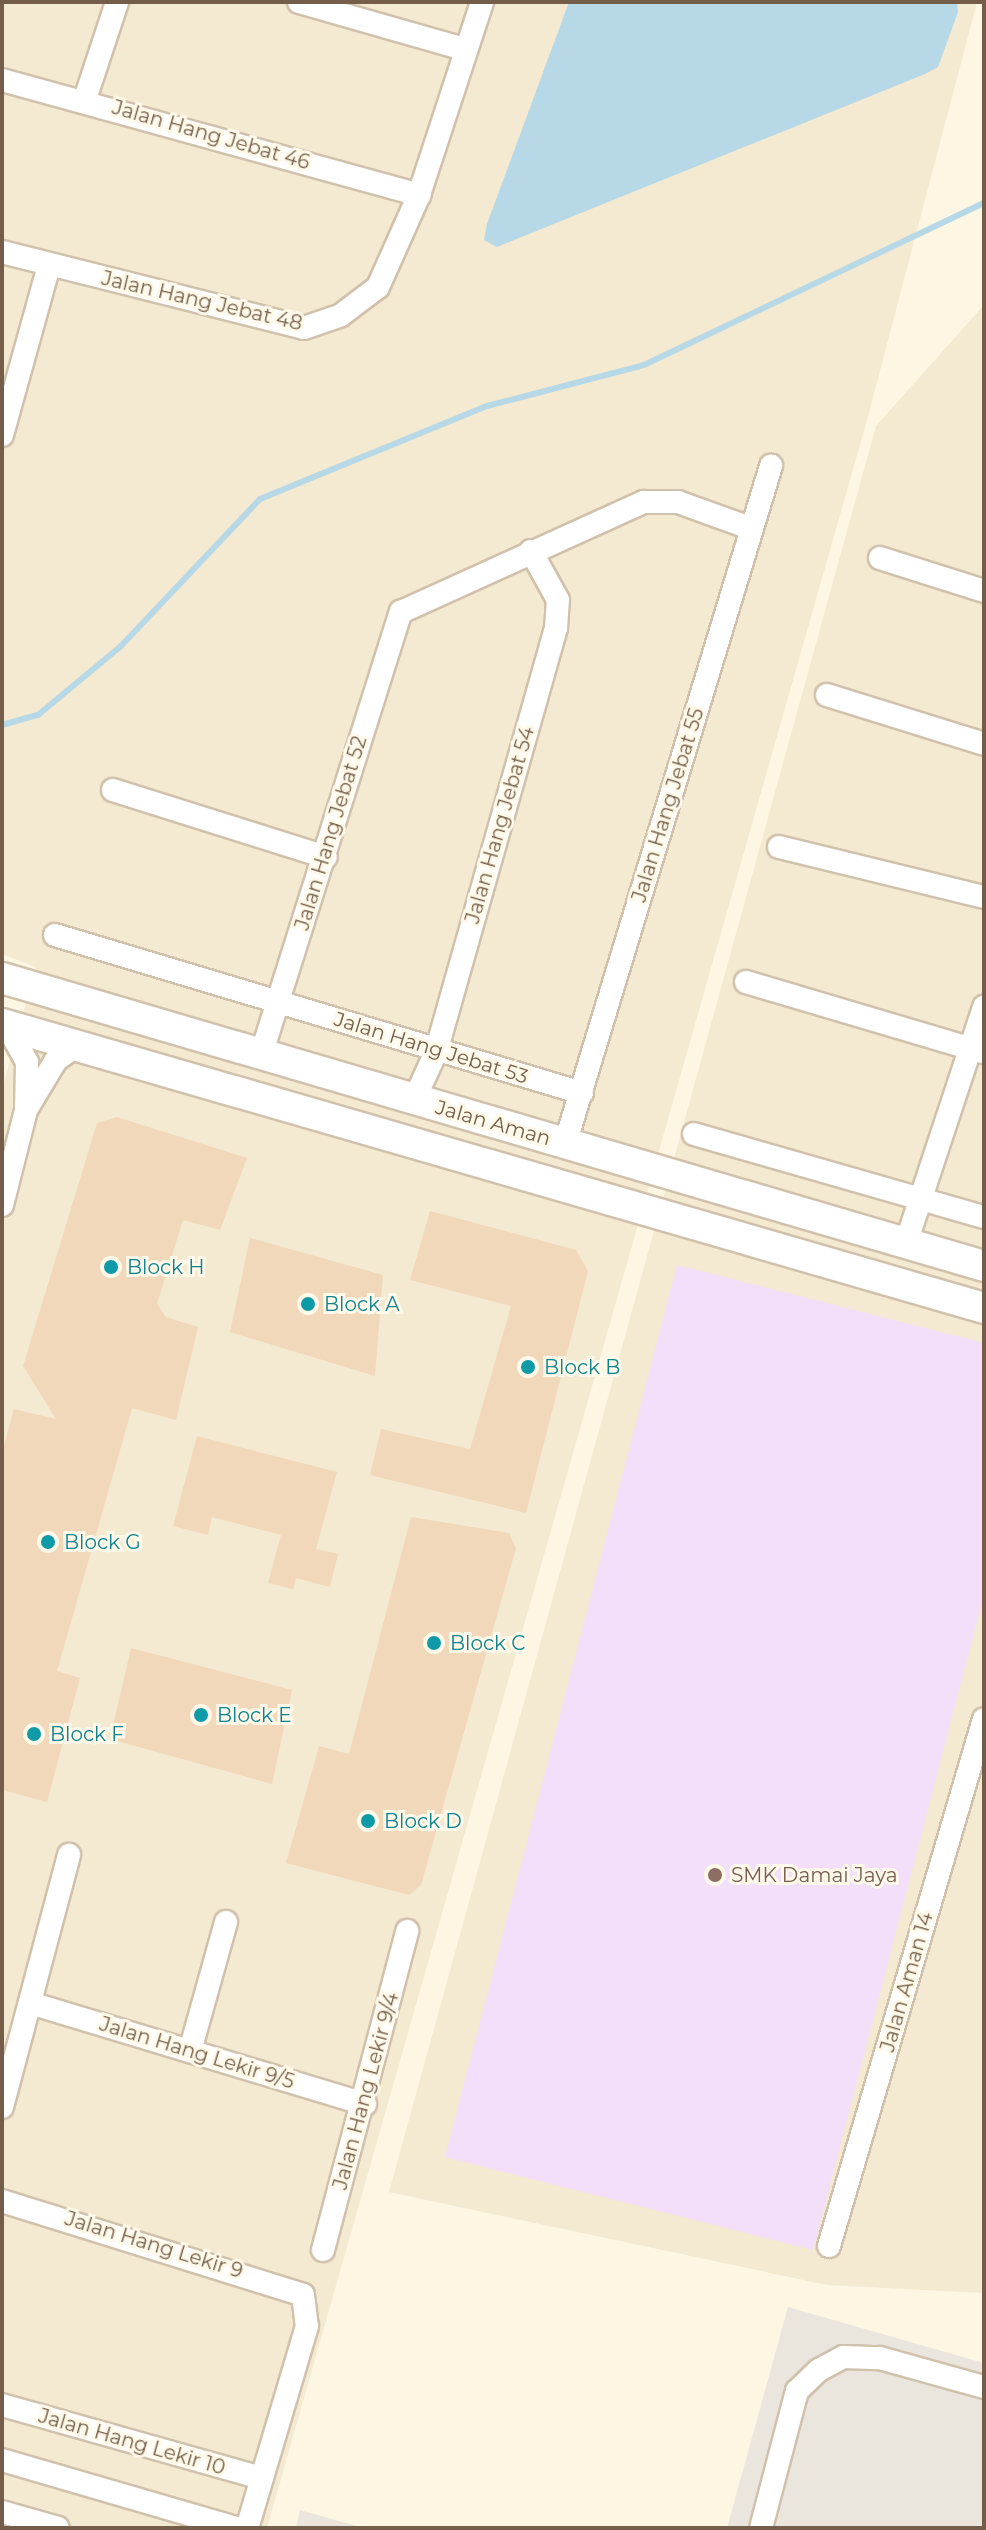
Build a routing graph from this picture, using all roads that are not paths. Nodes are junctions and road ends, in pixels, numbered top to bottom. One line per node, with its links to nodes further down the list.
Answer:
1 (117, 2): 6 (street)
2 (299, 2): 4 (street)
3 (482, 2): 4 (street, Jalan Hang Jebat 48)
4 (464, 49): 7 (street, Jalan Hang Jebat 48)
5 (2, 80): 6 (street, Jalan Hang Jebat 46)
6 (85, 99): 7 (street, Jalan Hang Jebat 46)
7 (419, 195): 9 (street, Jalan Hang Jebat 48)
8 (2, 252): 9 (street, Jalan Hang Jebat 48)
9 (49, 266): 10 (street)
10 (2, 435)
11 (771, 466): 12 (street, Jalan Hang Jebat 55)
12 (750, 528): 13 (street); 32 (street, Jalan Hang Jebat 55)
13 (531, 551): 20 (street, Jalan Hang Jebat 52); 30 (street, Jalan Hang Jebat 54)
14 (880, 558): 15 (street)
15 (984, 591)
16 (827, 695): 17 (street)
17 (984, 744)
18 (113, 790): 20 (street)
19 (779, 847): 21 (street)
20 (326, 857): 25 (street, Jalan Hang Jebat 52)
21 (984, 897)
22 (55, 935): 25 (street, Jalan Hang Jebat 53)
23 (2, 978): 31 (main road, Jalan Aman)
24 (746, 982): 29 (street)
25 (280, 1000): 30 (street, Jalan Hang Jebat 53); 31 (street, Jalan Hang Jebat 52)
26 (984, 1007): 29 (street)
27 (4, 1025): 28 (main road, Jalan Aman); 34 (street)
28 (66, 1043): 34 (street); 42 (main road, Jalan Aman)
29 (977, 1050): 37 (street)
30 (436, 1052): 32 (street, Jalan Hang Jebat 53); 33 (street, Jalan Hang Jebat 54)
31 (261, 1055): 33 (main road, Jalan Aman)
32 (582, 1093): 36 (street, Jalan Hang Jebat 55)
33 (414, 1100): 36 (main road, Jalan Aman)
34 (26, 1110): 38 (street)
35 (694, 1134): 37 (street)
36 (565, 1144): 40 (main road, Jalan Aman)
37 (922, 1201): 39 (street); 40 (street)
38 (2, 1205)
39 (984, 1217)
40 (906, 1243): 41 (main road, Jalan Aman)
41 (984, 1266)
42 (984, 1308)
43 (984, 1719): 44 (street, Jalan Aman 14)
44 (976, 1773): 53 (street, Jalan Aman 14)
45 (69, 1855): 48 (street)
46 (226, 1922): 49 (street)
47 (407, 1931): 50 (street, Jalan Hang Lekir 9/4)
48 (30, 2003): 49 (street, Jalan Hang Lekir 9/5); 51 (street)
49 (190, 2051): 50 (street, Jalan Hang Lekir 9/5)
50 (365, 2104): 54 (street, Jalan Hang Lekir 9/4)
51 (2, 2107)
52 (2, 2201): 58 (street, Jalan Hang Lekir 9)
53 (829, 2246)
54 (323, 2250)
55 (984, 2387): 62 (street)
56 (2, 2405): 58 (street, Jalan Hang Lekir 10)
57 (2, 2460): 61 (street)
58 (262, 2478): 61 (street)
59 (2, 2512): 60 (street)
60 (58, 2528)
61 (236, 2528)
62 (761, 2528)

